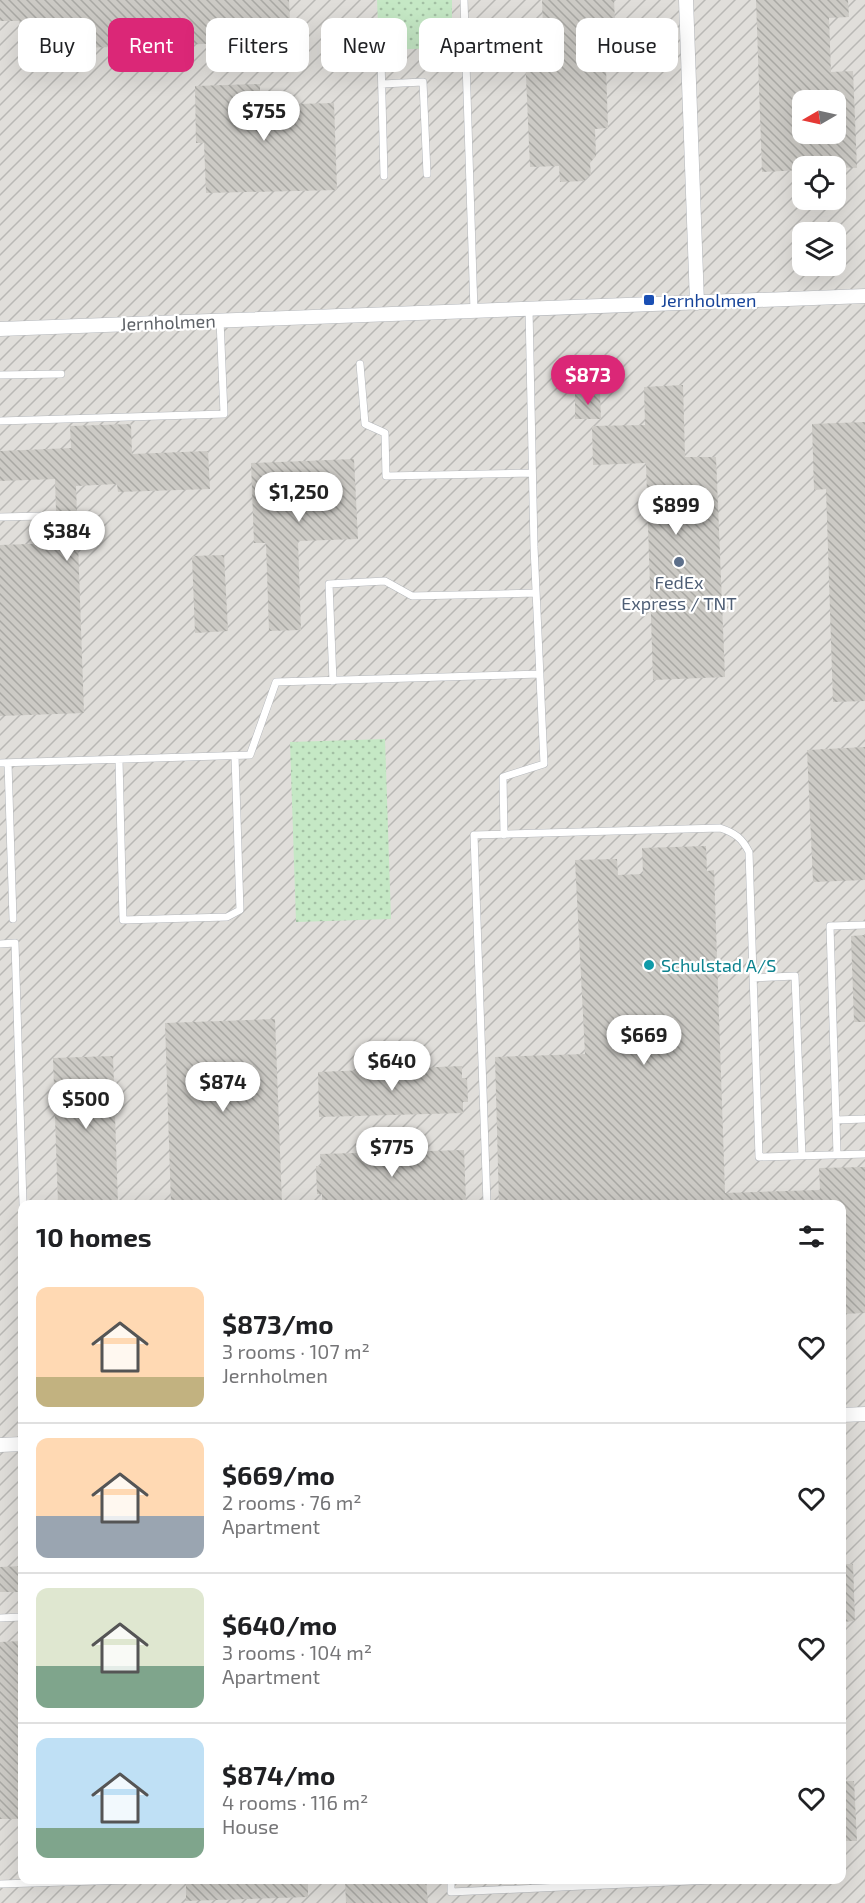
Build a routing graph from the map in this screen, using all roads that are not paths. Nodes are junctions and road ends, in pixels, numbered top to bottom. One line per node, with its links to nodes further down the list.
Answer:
1 (464, 0): 10 (lane)
2 (686, 0): 8 (street)
3 (382, 72): 4 (lane)
4 (382, 84): 5 (lane); 6 (lane)
5 (427, 174)
6 (384, 176)
7 (865, 296): 8 (street, Jernholmen)
8 (697, 303): 9 (street, Jernholmen)
9 (529, 309): 10 (street, Jernholmen); 17 (lane)
10 (474, 311): 11 (street, Jernholmen)
11 (220, 320): 12 (street, Jernholmen); 16 (lane)
12 (0, 328)
13 (360, 364): 17 (lane)
14 (61, 374): 15 (lane)
15 (0, 375)
16 (0, 421)
17 (532, 473): 20 (lane)
18 (44, 516): 19 (lane)
19 (0, 517)
20 (536, 593): 21 (lane); 22 (lane)
21 (540, 674): 22 (lane); 26 (lane)
22 (333, 681): 23 (lane)
23 (235, 756): 24 (lane); 24 (lane)
24 (119, 760): 25 (lane)
25 (4, 763): 27 (lane)
26 (504, 834): 30 (lane); 37 (lane)
27 (13, 920)
28 (865, 925): 32 (lane)
29 (0, 944): 36 (lane)
30 (753, 978): 35 (lane); 35 (lane)
31 (865, 1119): 32 (lane)
32 (837, 1120): 34 (lane)
33 (865, 1154): 34 (lane)
34 (837, 1155): 35 (lane)
35 (802, 1156)
36 (23, 1200)
37 (487, 1200)
38 (865, 1414): 39 (street)
39 (846, 1415)
40 (18, 1444): 41 (street)
41 (0, 1445)
42 (18, 1617): 43 (lane)
43 (0, 1618)
44 (18, 1883): 45 (lane)
45 (0, 1884)
46 (451, 1884): 47 (lane)
47 (625, 1884)

